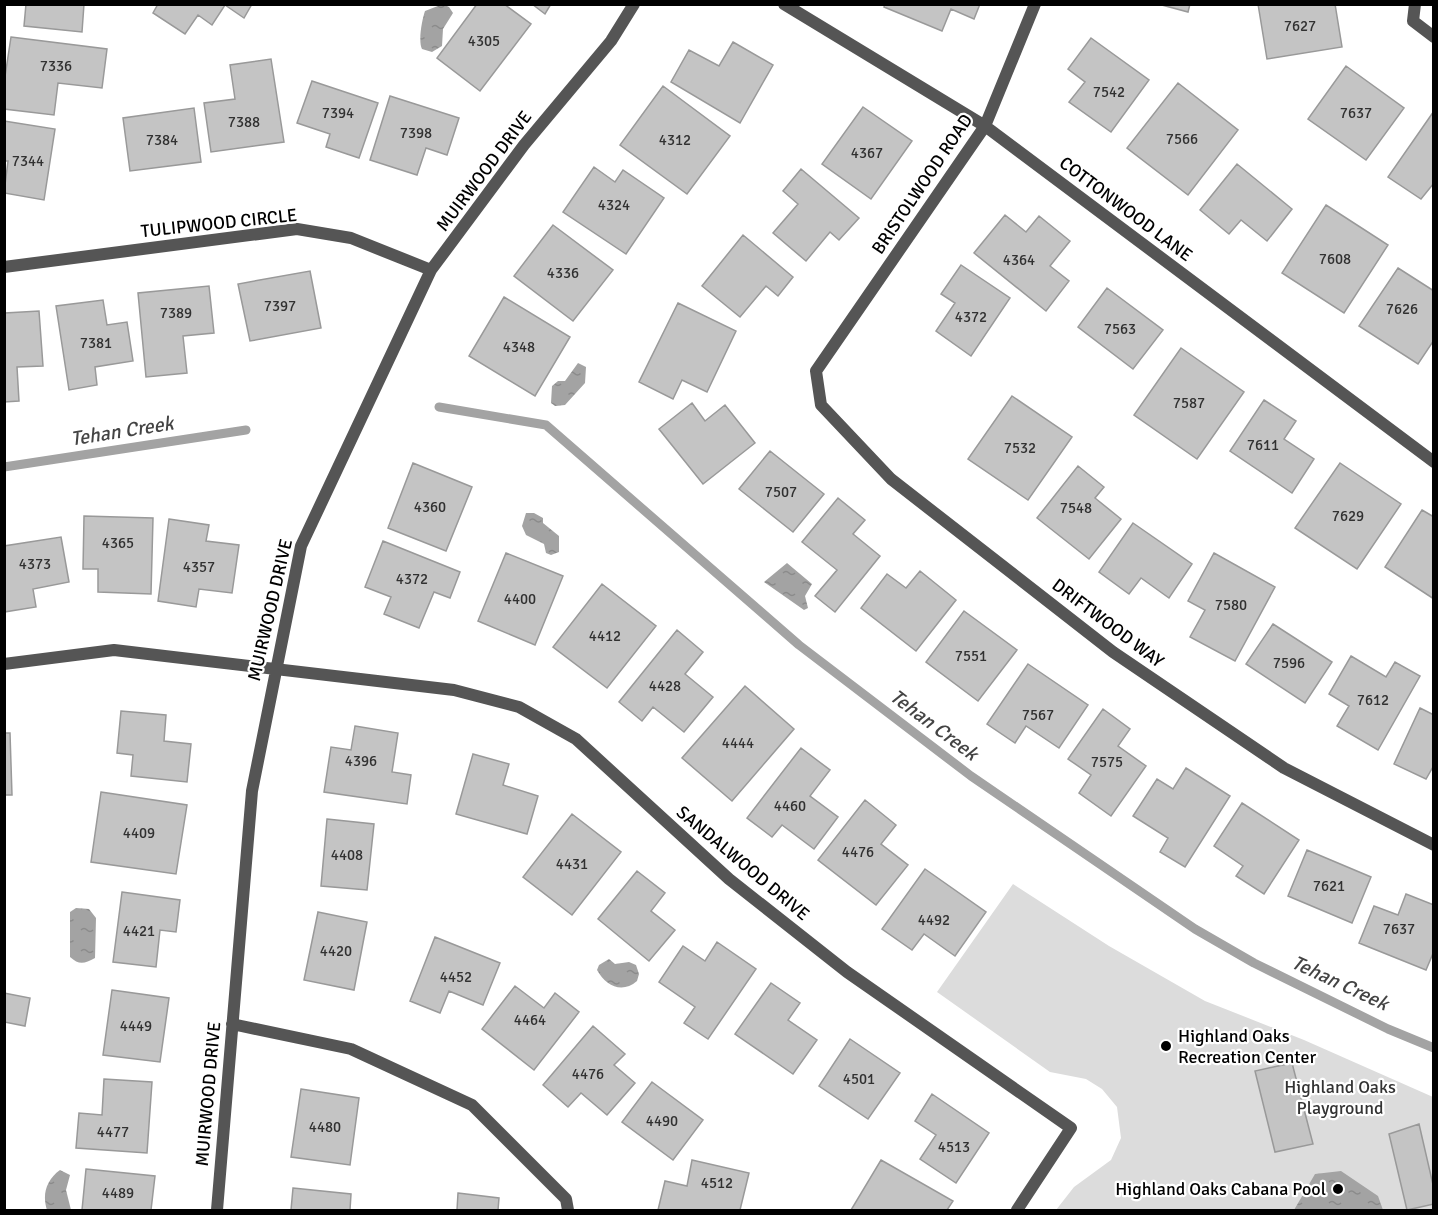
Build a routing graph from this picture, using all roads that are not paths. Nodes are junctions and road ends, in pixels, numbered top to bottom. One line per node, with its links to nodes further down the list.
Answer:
1 (634, 4): 8 (street, MUIRWOOD DRIVE)
2 (784, 4): 6 (street, COTTONWOOD LANE)
3 (1035, 4): 6 (street, BRISTOLWOOD ROAD)
4 (1415, 4): 5 (street)
5 (1434, 37)
6 (985, 126): 9 (street, BRISTOLWOOD ROAD); 10 (street, COTTONWOOD LANE)
7 (4, 267): 8 (street, TULIPWOOD CIRCLE)
8 (431, 270): 12 (street, MUIRWOOD DRIVE)
9 (816, 371): 13 (street, DRIFTWOOD WAY)
10 (1434, 462)
11 (4, 664): 12 (street)
12 (274, 668): 14 (street, MUIRWOOD DRIVE); 17 (street, SANDALWOOD DRIVE)
13 (1434, 845)
14 (232, 1024): 15 (street, MUIRWOOD DRIVE); 16 (street)
15 (217, 1210)
16 (568, 1210)
17 (1017, 1210)

